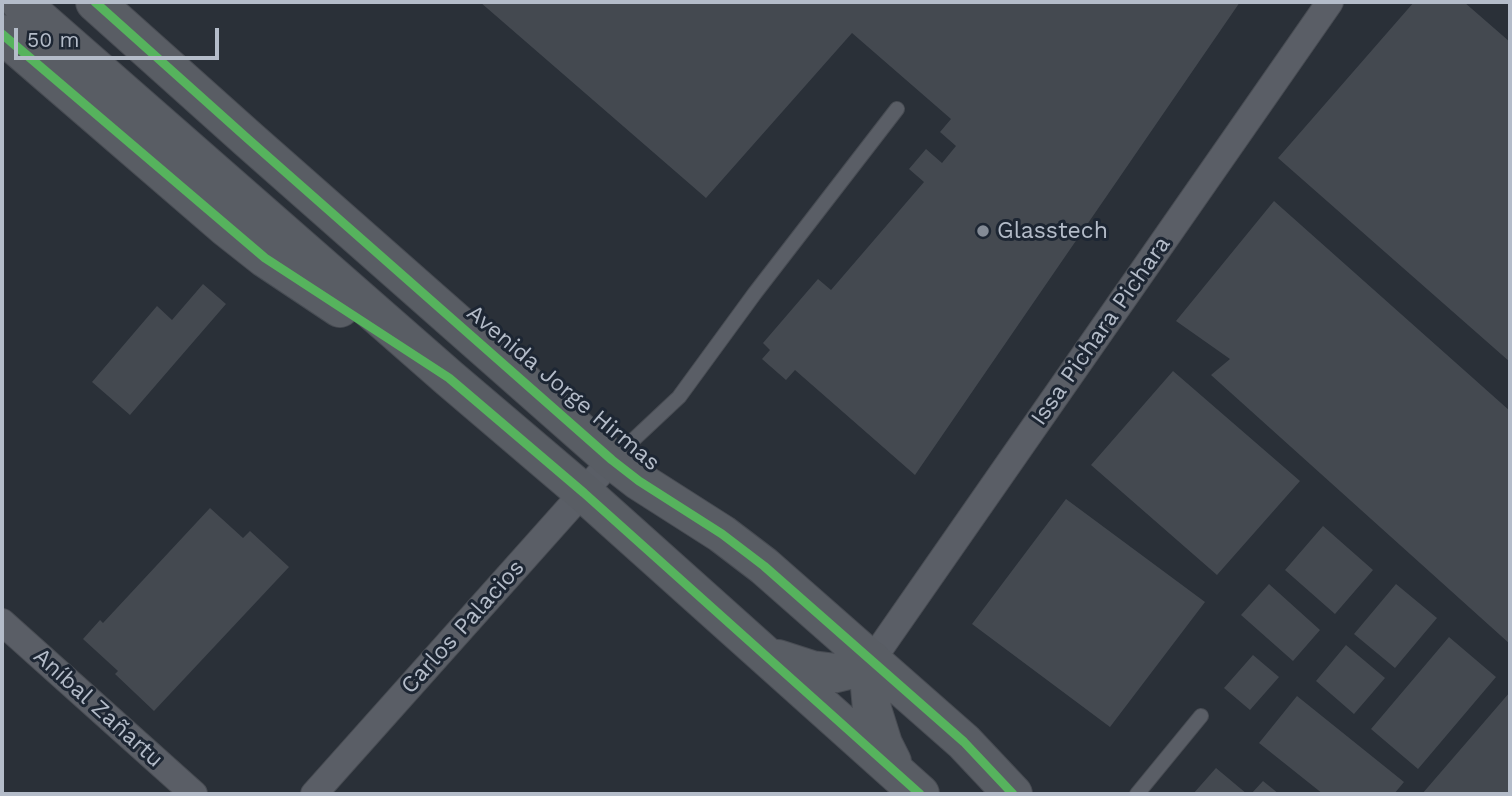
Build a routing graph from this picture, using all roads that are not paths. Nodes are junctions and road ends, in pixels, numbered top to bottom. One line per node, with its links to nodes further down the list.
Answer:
1 (20, 2): 6 (street)
2 (95, 2): 7 (street, Avenida Jorge Hirmas)
3 (1330, 2): 11 (street, Issa Pichara Pichara)
4 (2, 34): 6 (street)
5 (897, 109): 7 (lane)
6 (449, 378): 8 (street)
7 (612, 460): 8 (street, Carlos Palacios); 11 (street, Avenida Jorge Hirmas)
8 (584, 493): 10 (street); 15 (street, Carlos Palacios)
9 (2, 622): 14 (street, Aníbal Zañartu)
10 (763, 652): 11 (street); 13 (street)
11 (872, 660): 13 (street); 16 (street, Avenida Jorge Hirmas)
12 (1201, 716): 17 (lane)
13 (912, 786)
14 (194, 794)
15 (314, 794)
16 (1013, 794)
17 (1137, 794)

